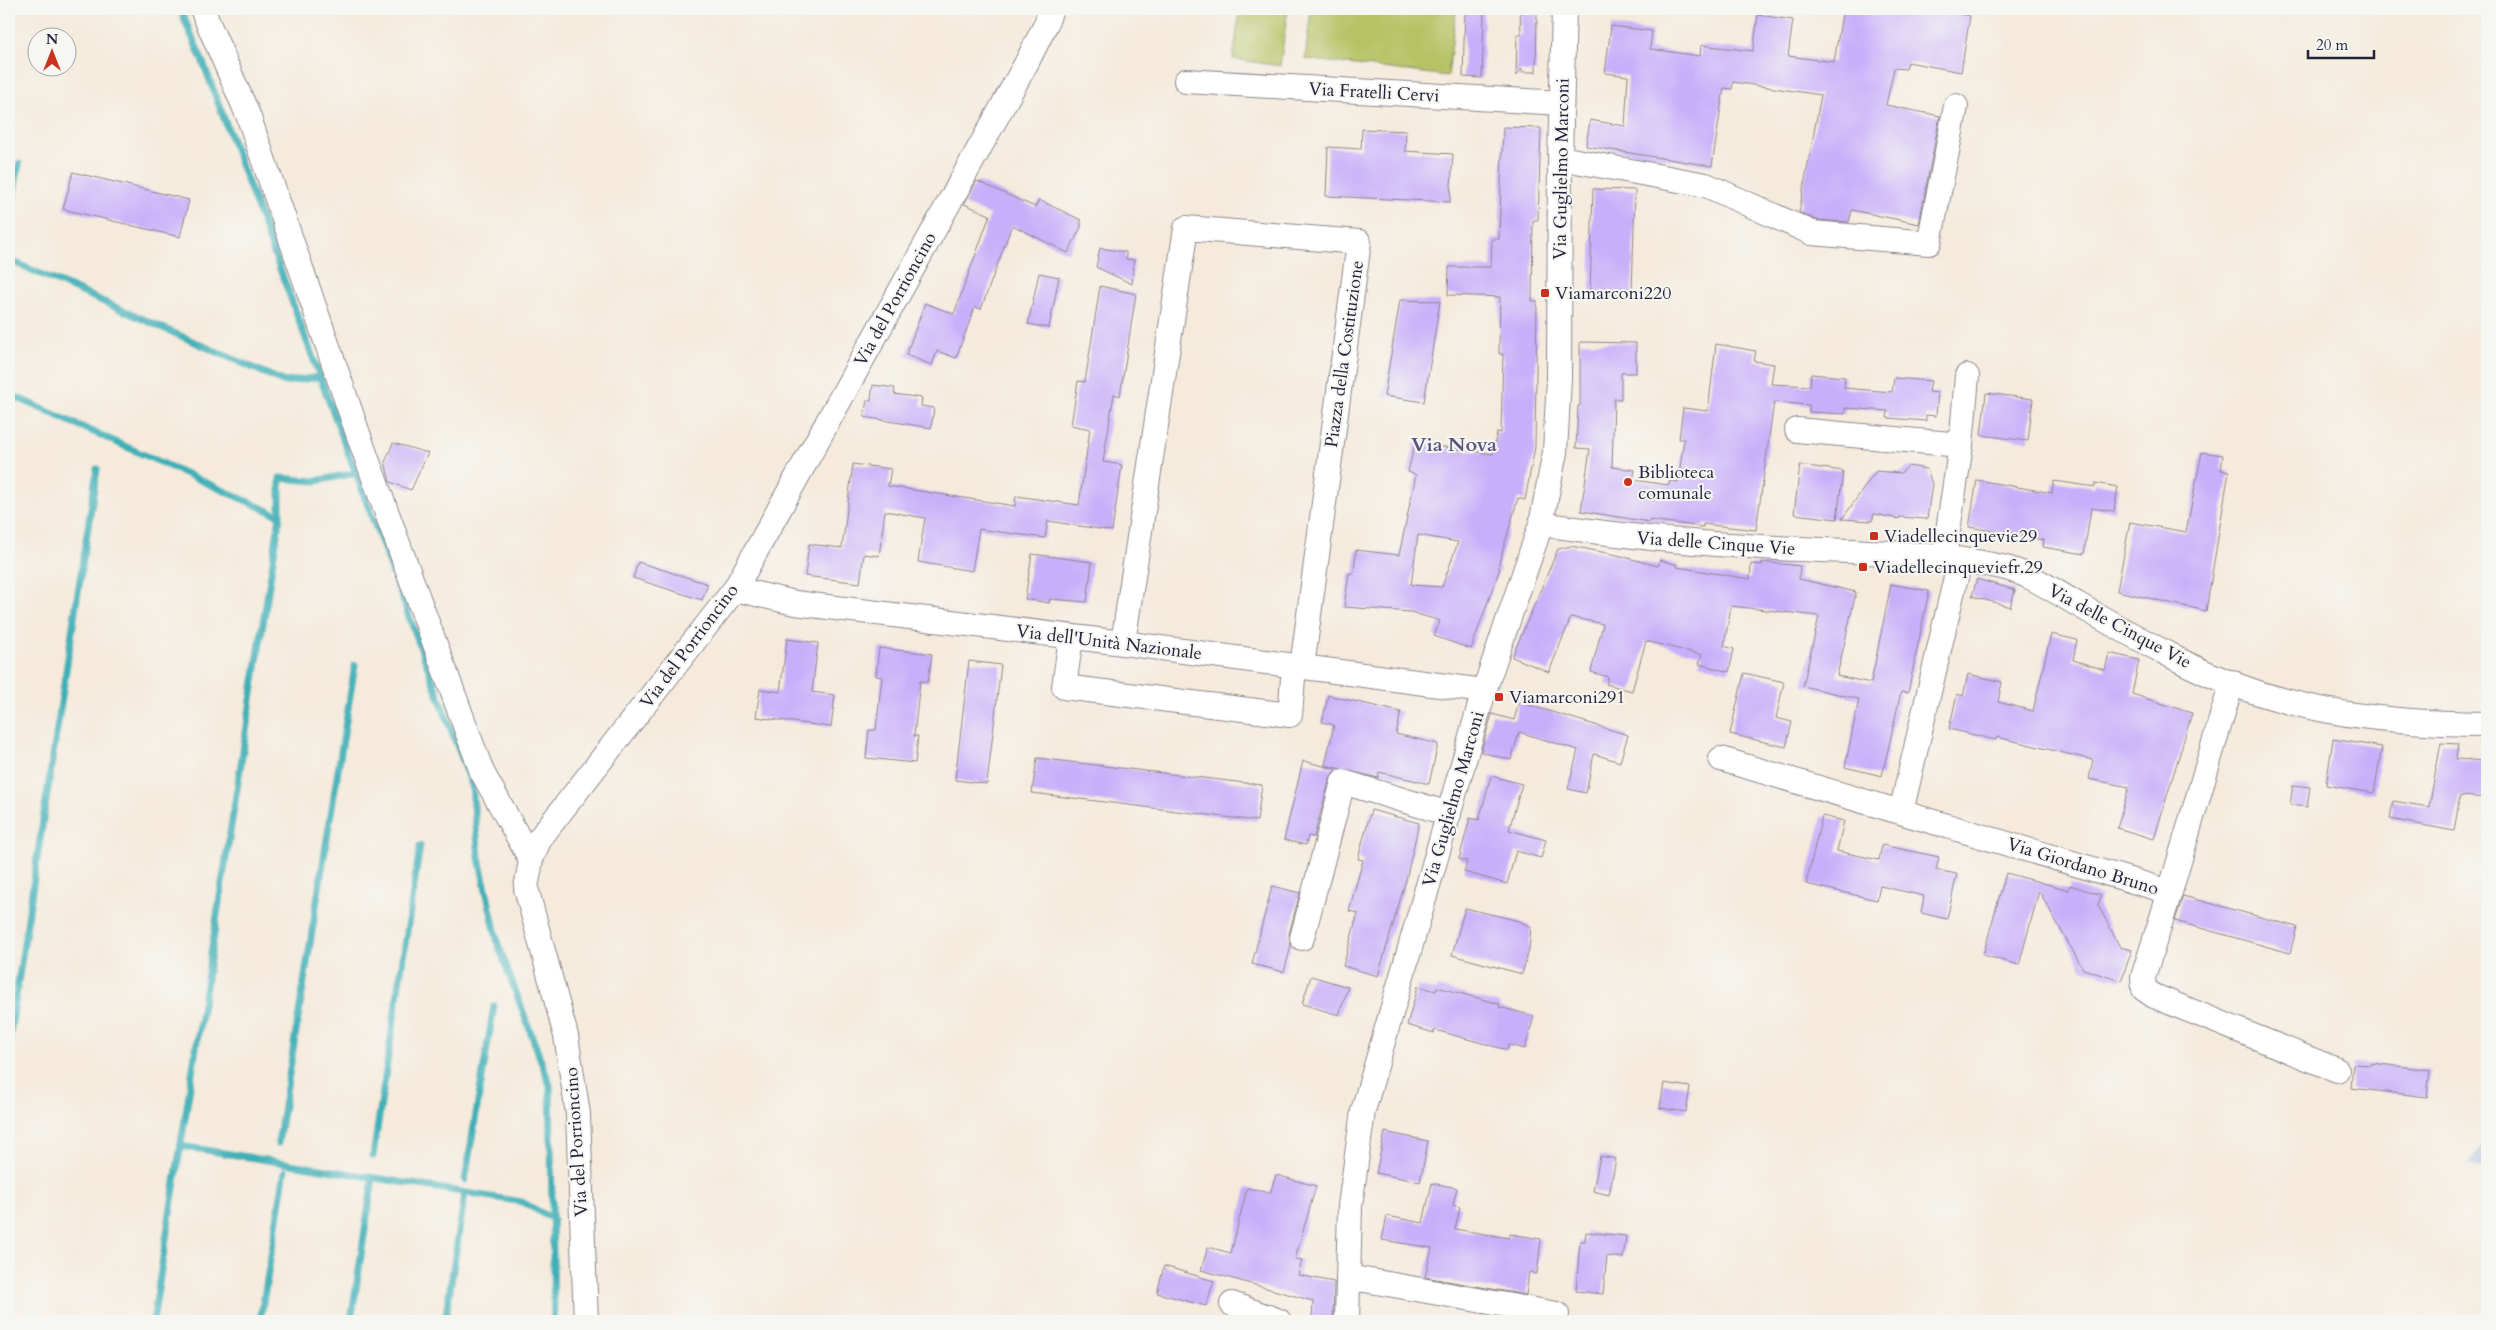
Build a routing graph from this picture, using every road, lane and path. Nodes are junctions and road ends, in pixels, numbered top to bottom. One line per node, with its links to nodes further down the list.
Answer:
1 (202, 9): 23 (street)
2 (1052, 9): 13 (street, Via del Porrioncino)
3 (1564, 9): 5 (street, Via Guglielmo Marconi)
4 (1186, 81): 5 (street, Via Fratelli Cervi)
5 (1561, 103): 7 (street, Via Guglielmo Marconi)
6 (1956, 106): 7 (street)
7 (1560, 158): 11 (street, Via Guglielmo Marconi)
8 (1967, 376): 10 (street)
9 (1797, 430): 10 (street)
10 (1961, 445): 12 (street)
11 (1541, 524): 12 (street, Via delle Cinque Vie); 18 (street, Via Guglielmo Marconi)
12 (1952, 558): 17 (street, Via delle Cinque Vie); 21 (street)
13 (735, 589): 14 (street, Via dell'Unità Nazionale); 23 (street, Via del Porrioncino)
14 (1071, 637): 15 (street, Via dell'Unità Nazionale); 16 (street)
15 (1123, 643): 16 (street, Via dell'Unità Nazionale); 16 (street, Piazza della Costituzione)
16 (1298, 666): 18 (street, Via dell'Unità Nazionale)
17 (2232, 682): 19 (street, Via delle Cinque Vie); 24 (street, Via Giordano Bruno)
18 (1484, 691): 22 (street, Via Guglielmo Marconi)
19 (2487, 724)
20 (1721, 759): 21 (street, Via Giordano Bruno)
21 (1901, 812): 24 (street, Via Giordano Bruno)
22 (1449, 814): 25 (street); 27 (street, Via Guglielmo Marconi)
23 (531, 860): 30 (street, Via del Porrioncino)
24 (2170, 892): 26 (street)
25 (1302, 938)
26 (2337, 1070)
27 (1348, 1277): 29 (street); 32 (street, Via Guglielmo Marconi)
28 (1232, 1304): 31 (street)
29 (1557, 1314)
30 (586, 1321)
31 (1279, 1321)
32 (1347, 1321)

